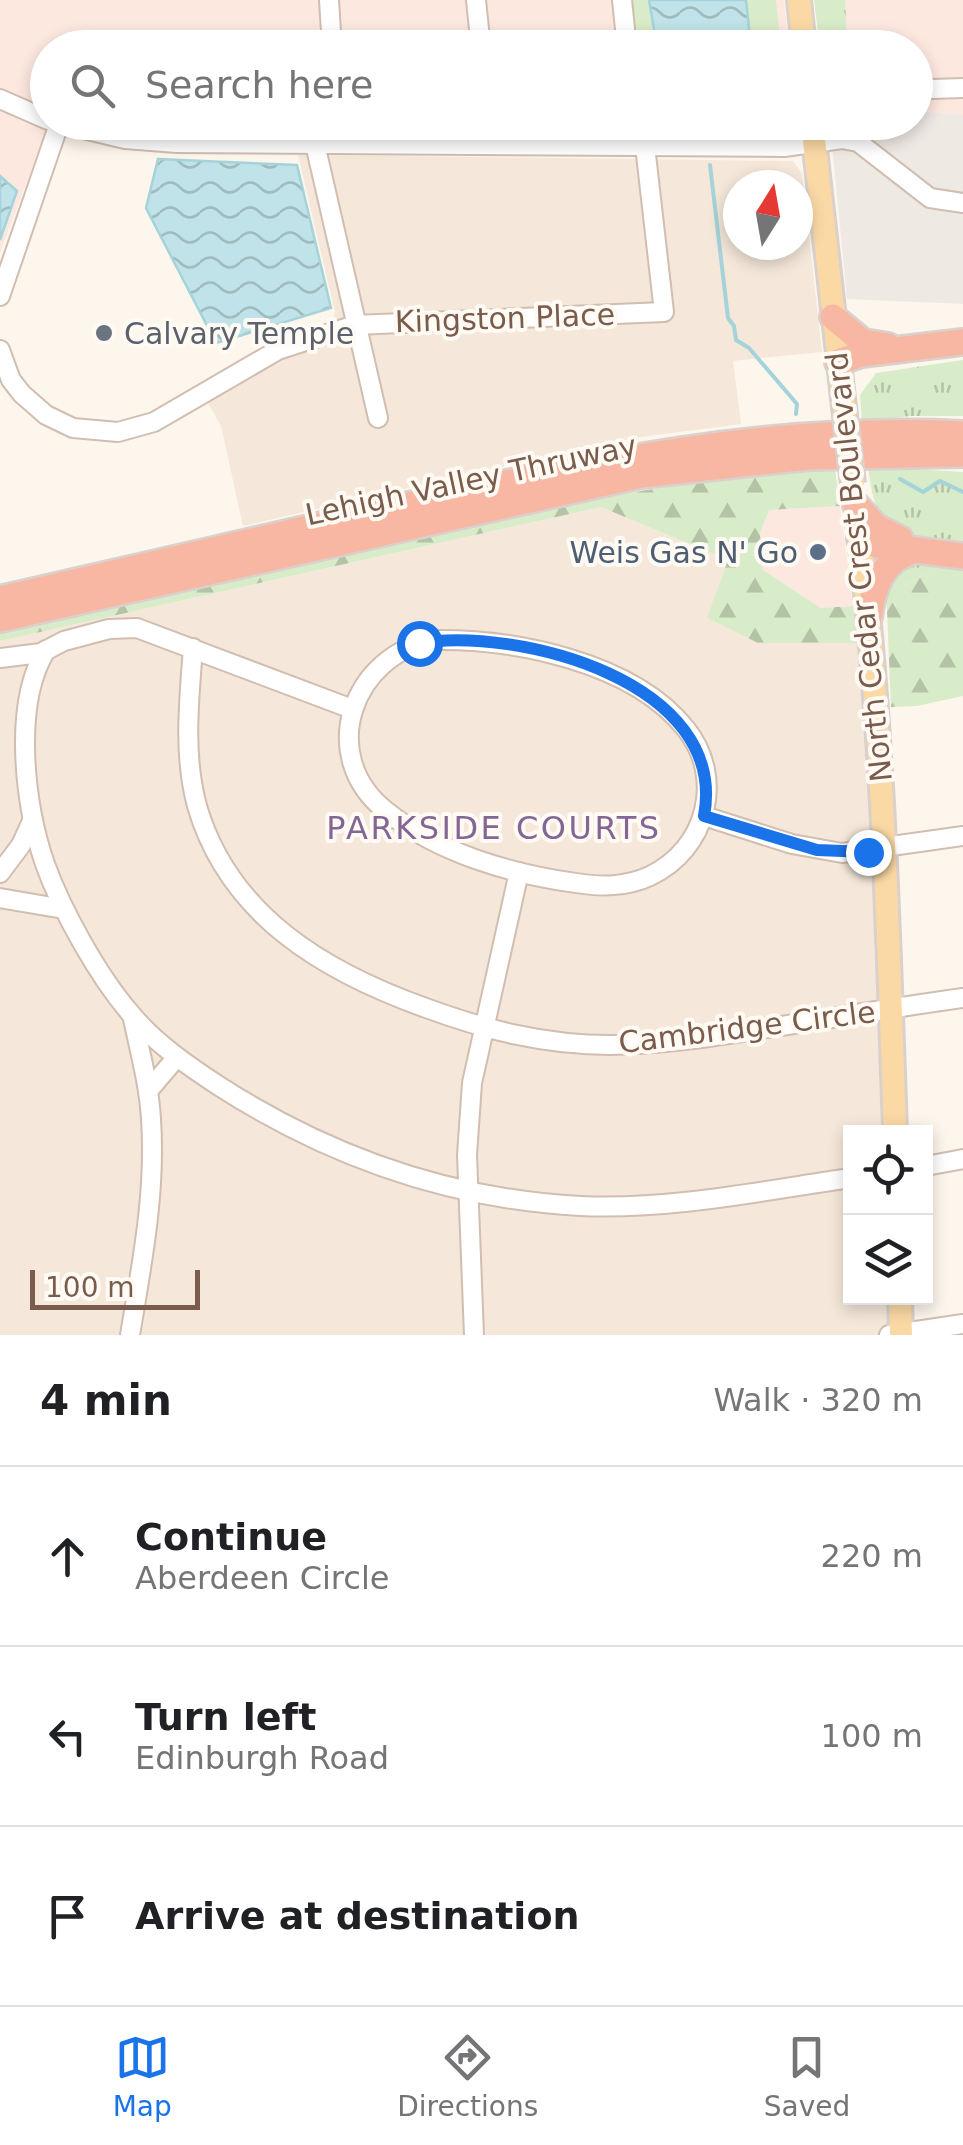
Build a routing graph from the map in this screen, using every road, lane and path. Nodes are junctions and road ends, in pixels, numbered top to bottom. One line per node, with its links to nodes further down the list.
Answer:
1 (329, 0): 5 (street)
2 (476, 0): 6 (street)
3 (622, 0): 7 (street)
4 (800, 0): 8 (main road)
5 (331, 30)
6 (479, 30)
7 (625, 30)
8 (802, 30)
9 (961, 89): 10 (street)
10 (933, 91)
11 (0, 99): 12 (street)
12 (30, 112)
13 (48, 140): 25 (street)
14 (137, 140): 20 (street)
15 (371, 140): 21 (street)
16 (486, 140): 22 (street)
17 (728, 140): 23 (street)
18 (814, 140): 26 (main road, North Cedar Crest Boulevard)
19 (847, 140): 24 (street)
20 (316, 144): 21 (street); 27 (street)
21 (371, 144): 22 (street)
22 (486, 145): 23 (street)
23 (644, 146): 27 (street, Kingston Place)
24 (963, 203)
25 (0, 296)
26 (833, 316): 29 (highway); 32 (main road, North Cedar Crest Boulevard)
27 (355, 325): 30 (street, Kingston Place); 33 (street)
28 (963, 342): 29 (highway)
29 (933, 346): 32 (highway)
30 (0, 350)
31 (963, 352): 32 (highway)
32 (838, 362): 36 (main road, North Cedar Crest Boulevard, bridge)
33 (378, 418)
34 (963, 432): 41 (highway, Lehigh Valley Thruway)
35 (963, 454): 43 (highway, Lehigh Valley Thruway)
36 (855, 494): 37 (main road, North Cedar Crest Boulevard); 38 (highway)
37 (860, 539): 38 (highway); 42 (main road, North Cedar Crest Boulevard)
38 (907, 545): 39 (highway); 40 (highway); 42 (highway)
39 (963, 547)
40 (963, 556)
41 (0, 599)
42 (869, 617): 51 (main road, North Cedar Crest Boulevard)
43 (0, 620)
44 (193, 648): 45 (street); 47 (street); 59 (street, Cambridge Circle)
45 (46, 650): 46 (street); 49 (street)
46 (0, 658)
47 (352, 709): 48 (street); 52 (street)
48 (704, 816): 51 (street); 52 (street)
49 (32, 821): 53 (street); 55 (street)
50 (963, 836): 51 (street)
51 (886, 848): 57 (main road, North Cedar Crest Boulevard)
52 (519, 872): 59 (street)
53 (0, 874)
54 (0, 898): 55 (street)
55 (64, 909): 58 (street)
56 (963, 998): 57 (street, Cambridge Circle)
57 (891, 1008): 59 (street, Cambridge Circle); 62 (main road, North Cedar Crest Boulevard)
58 (133, 1017): 60 (street); 61 (street)
59 (482, 1029): 66 (street)
60 (177, 1057): 61 (street); 66 (street)
61 (148, 1091): 70 (street)
62 (895, 1125)
63 (963, 1160): 64 (street)
64 (933, 1165)
65 (843, 1179): 66 (street)
66 (469, 1192): 71 (street)
67 (899, 1305): 69 (main road)
68 (963, 1324): 69 (street)
69 (897, 1334)
70 (130, 1335)
71 (474, 1335)

